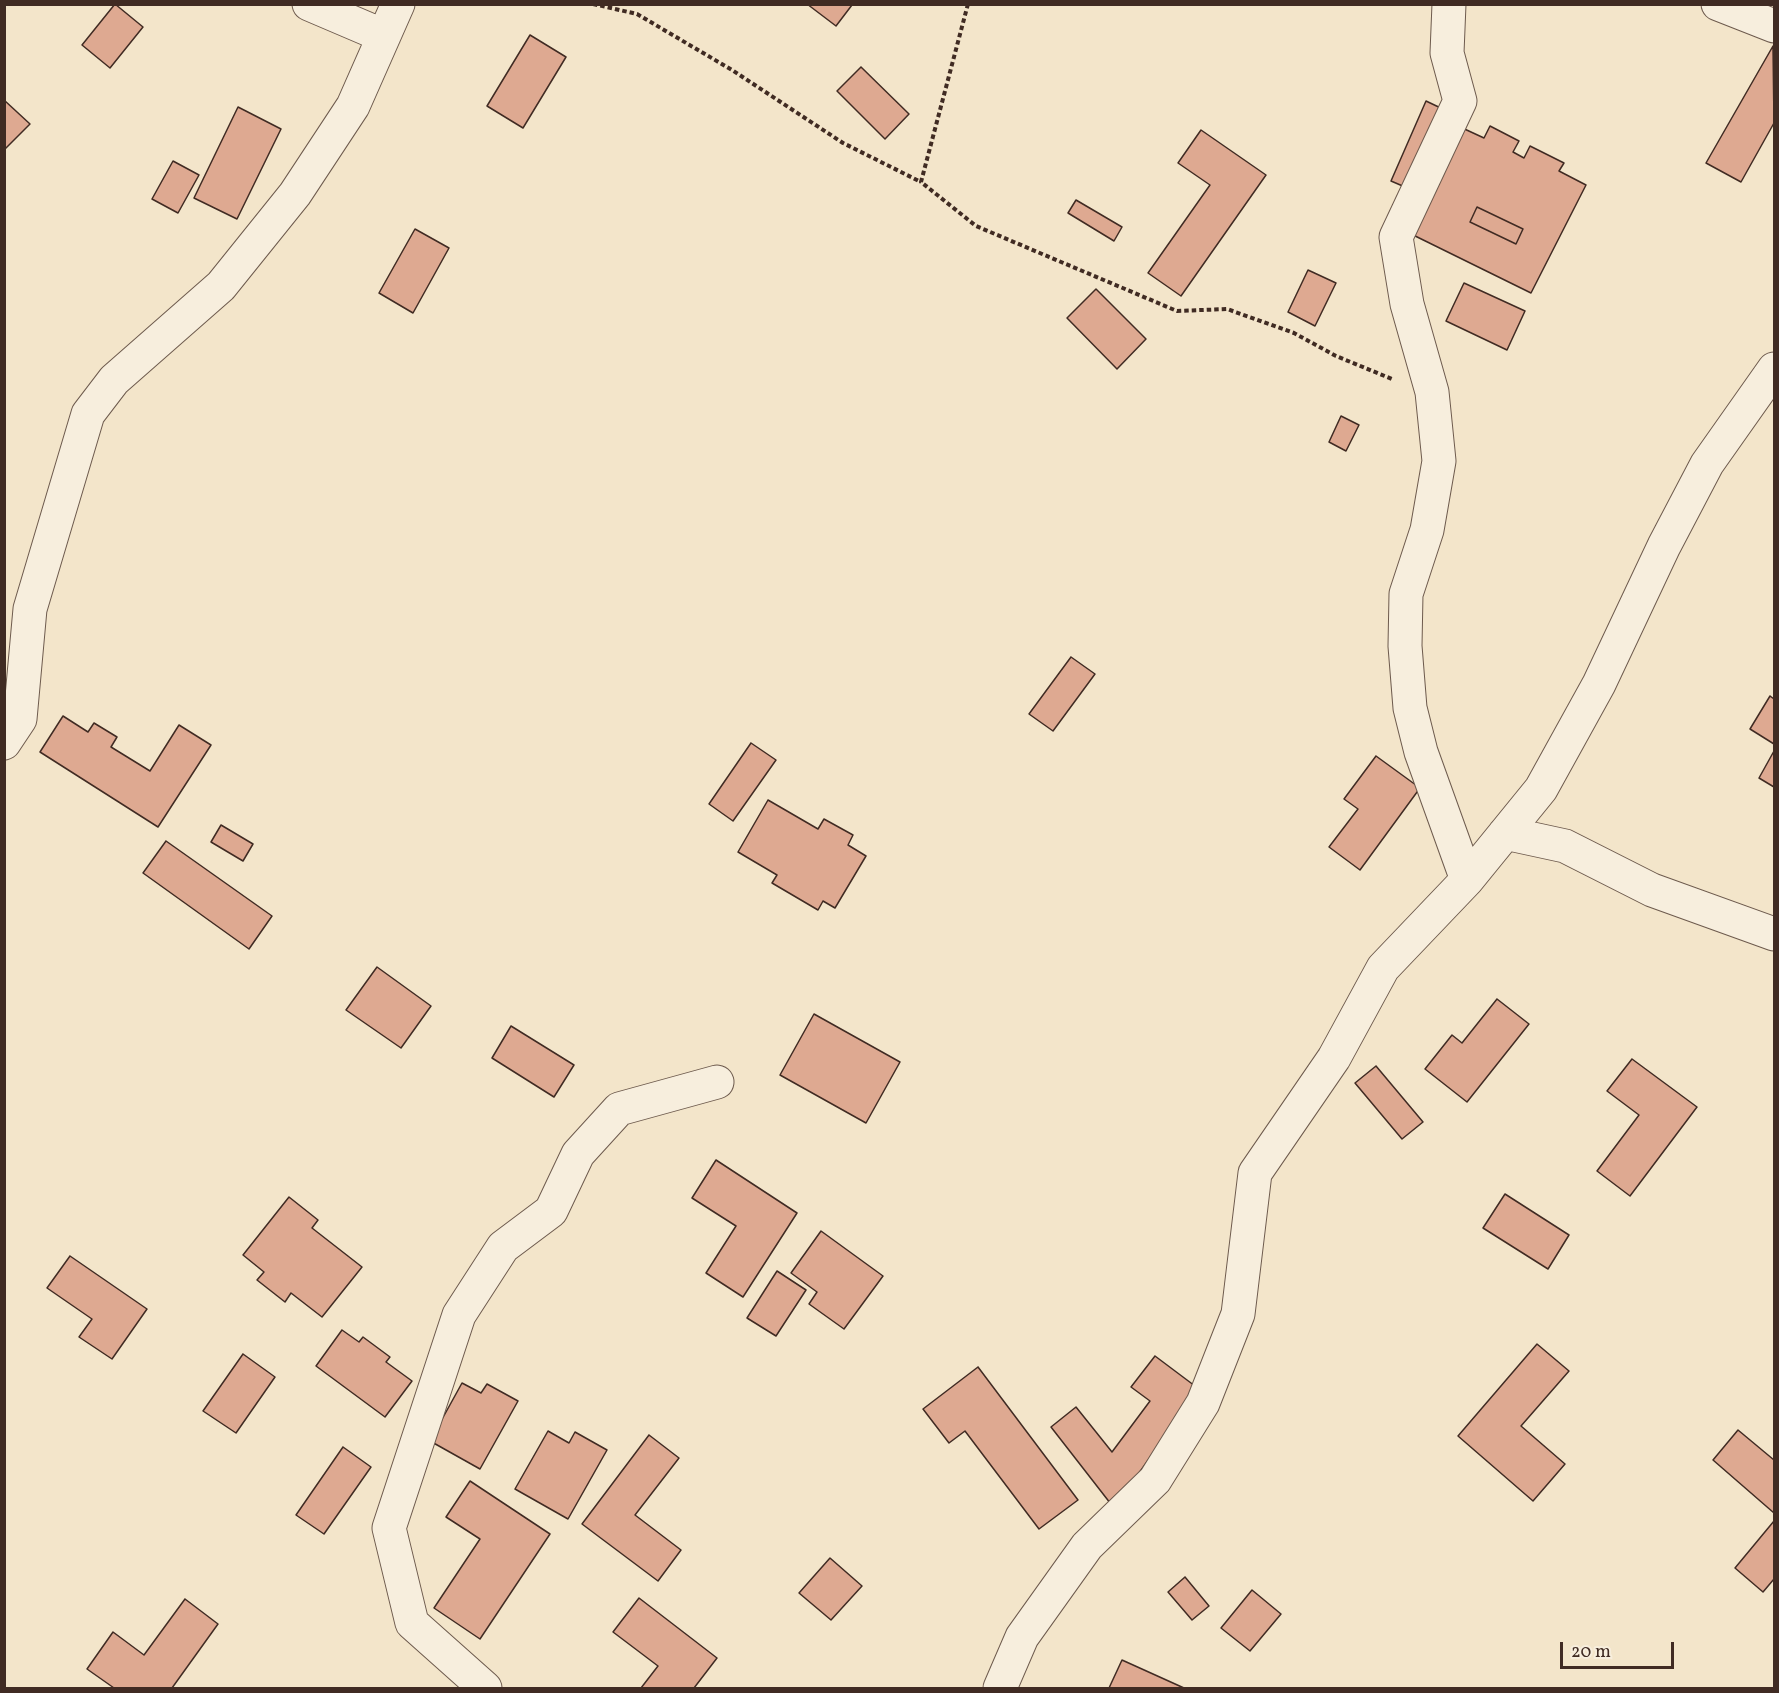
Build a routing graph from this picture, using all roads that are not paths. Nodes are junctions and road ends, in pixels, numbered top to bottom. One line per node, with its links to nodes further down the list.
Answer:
1 (309, 4): 6 (street)
2 (398, 4): 6 (street)
3 (1449, 4): 10 (street)
4 (1718, 4): 5 (street)
5 (1774, 26)
6 (384, 36): 8 (street)
7 (1774, 369): 9 (street)
8 (4, 743)
9 (1505, 833): 10 (street); 11 (street)
10 (1467, 880): 14 (street)
11 (1774, 934)
12 (717, 1082): 13 (street)
13 (485, 1689)
14 (1000, 1689)

